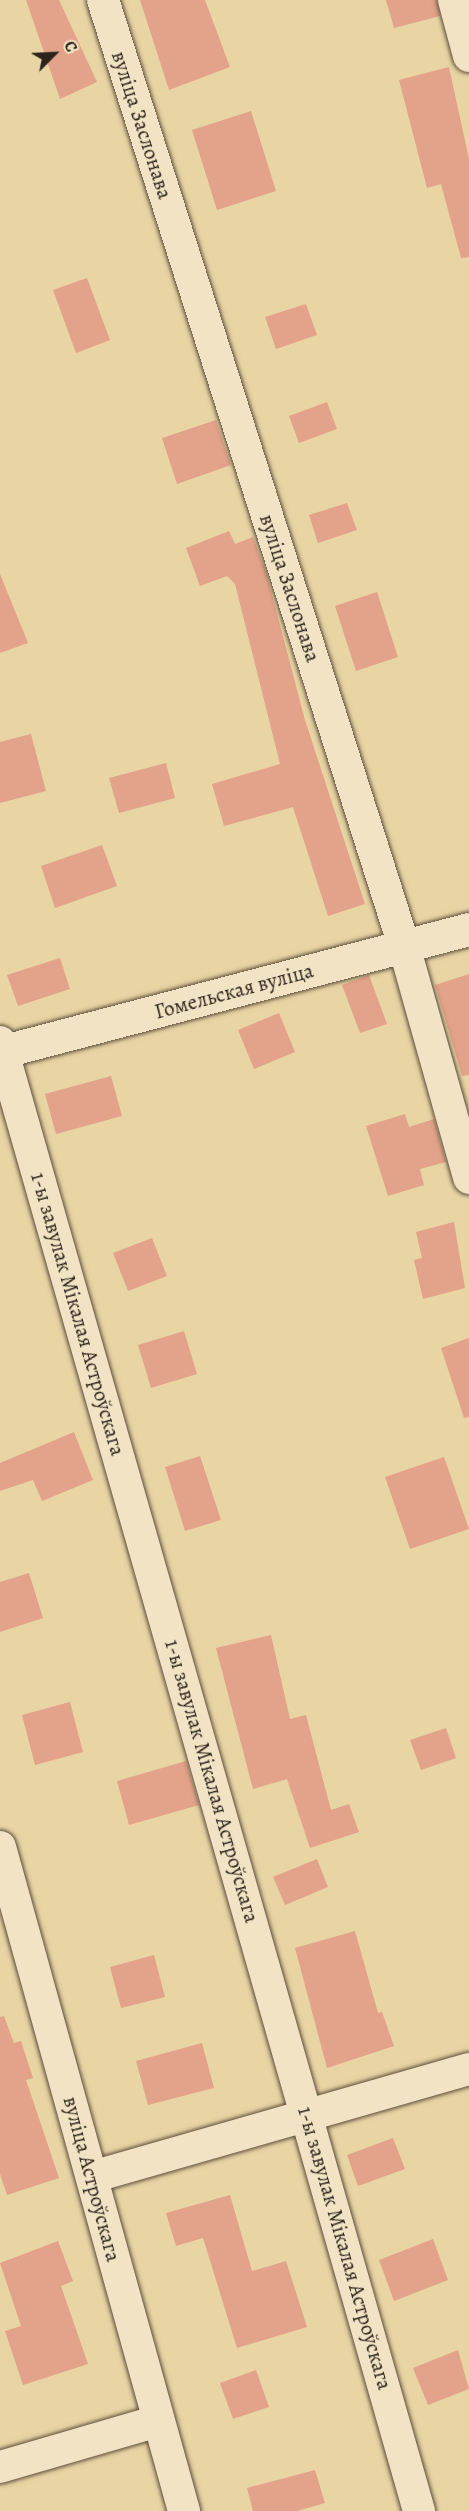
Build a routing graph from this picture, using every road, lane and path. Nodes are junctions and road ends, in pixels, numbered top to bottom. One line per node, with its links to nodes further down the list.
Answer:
1 (102, 0): 5 (street, вуліца Заслонава)
2 (454, 0): 3 (street)
3 (469, 56)
4 (469, 929): 5 (street, Гомельская вуліца)
5 (404, 946): 6 (street, Гомельская вуліца); 7 (street, вуліца Заслонава)
6 (1, 1049): 10 (street, 1-ы завулак Мікалая Астроўскага)
7 (469, 1178)
8 (0, 1846): 11 (street, вуліца Астроўскага)
9 (469, 2069): 10 (street)
10 (308, 2114): 11 (street); 15 (street, 1-ы завулак Мікалая Астроўскага)
11 (92, 2177): 12 (street, вуліца Астроўскага)
12 (158, 2421): 13 (street); 14 (street, вуліца Астроўскага)
13 (0, 2466)
14 (184, 2511)
15 (419, 2511)

